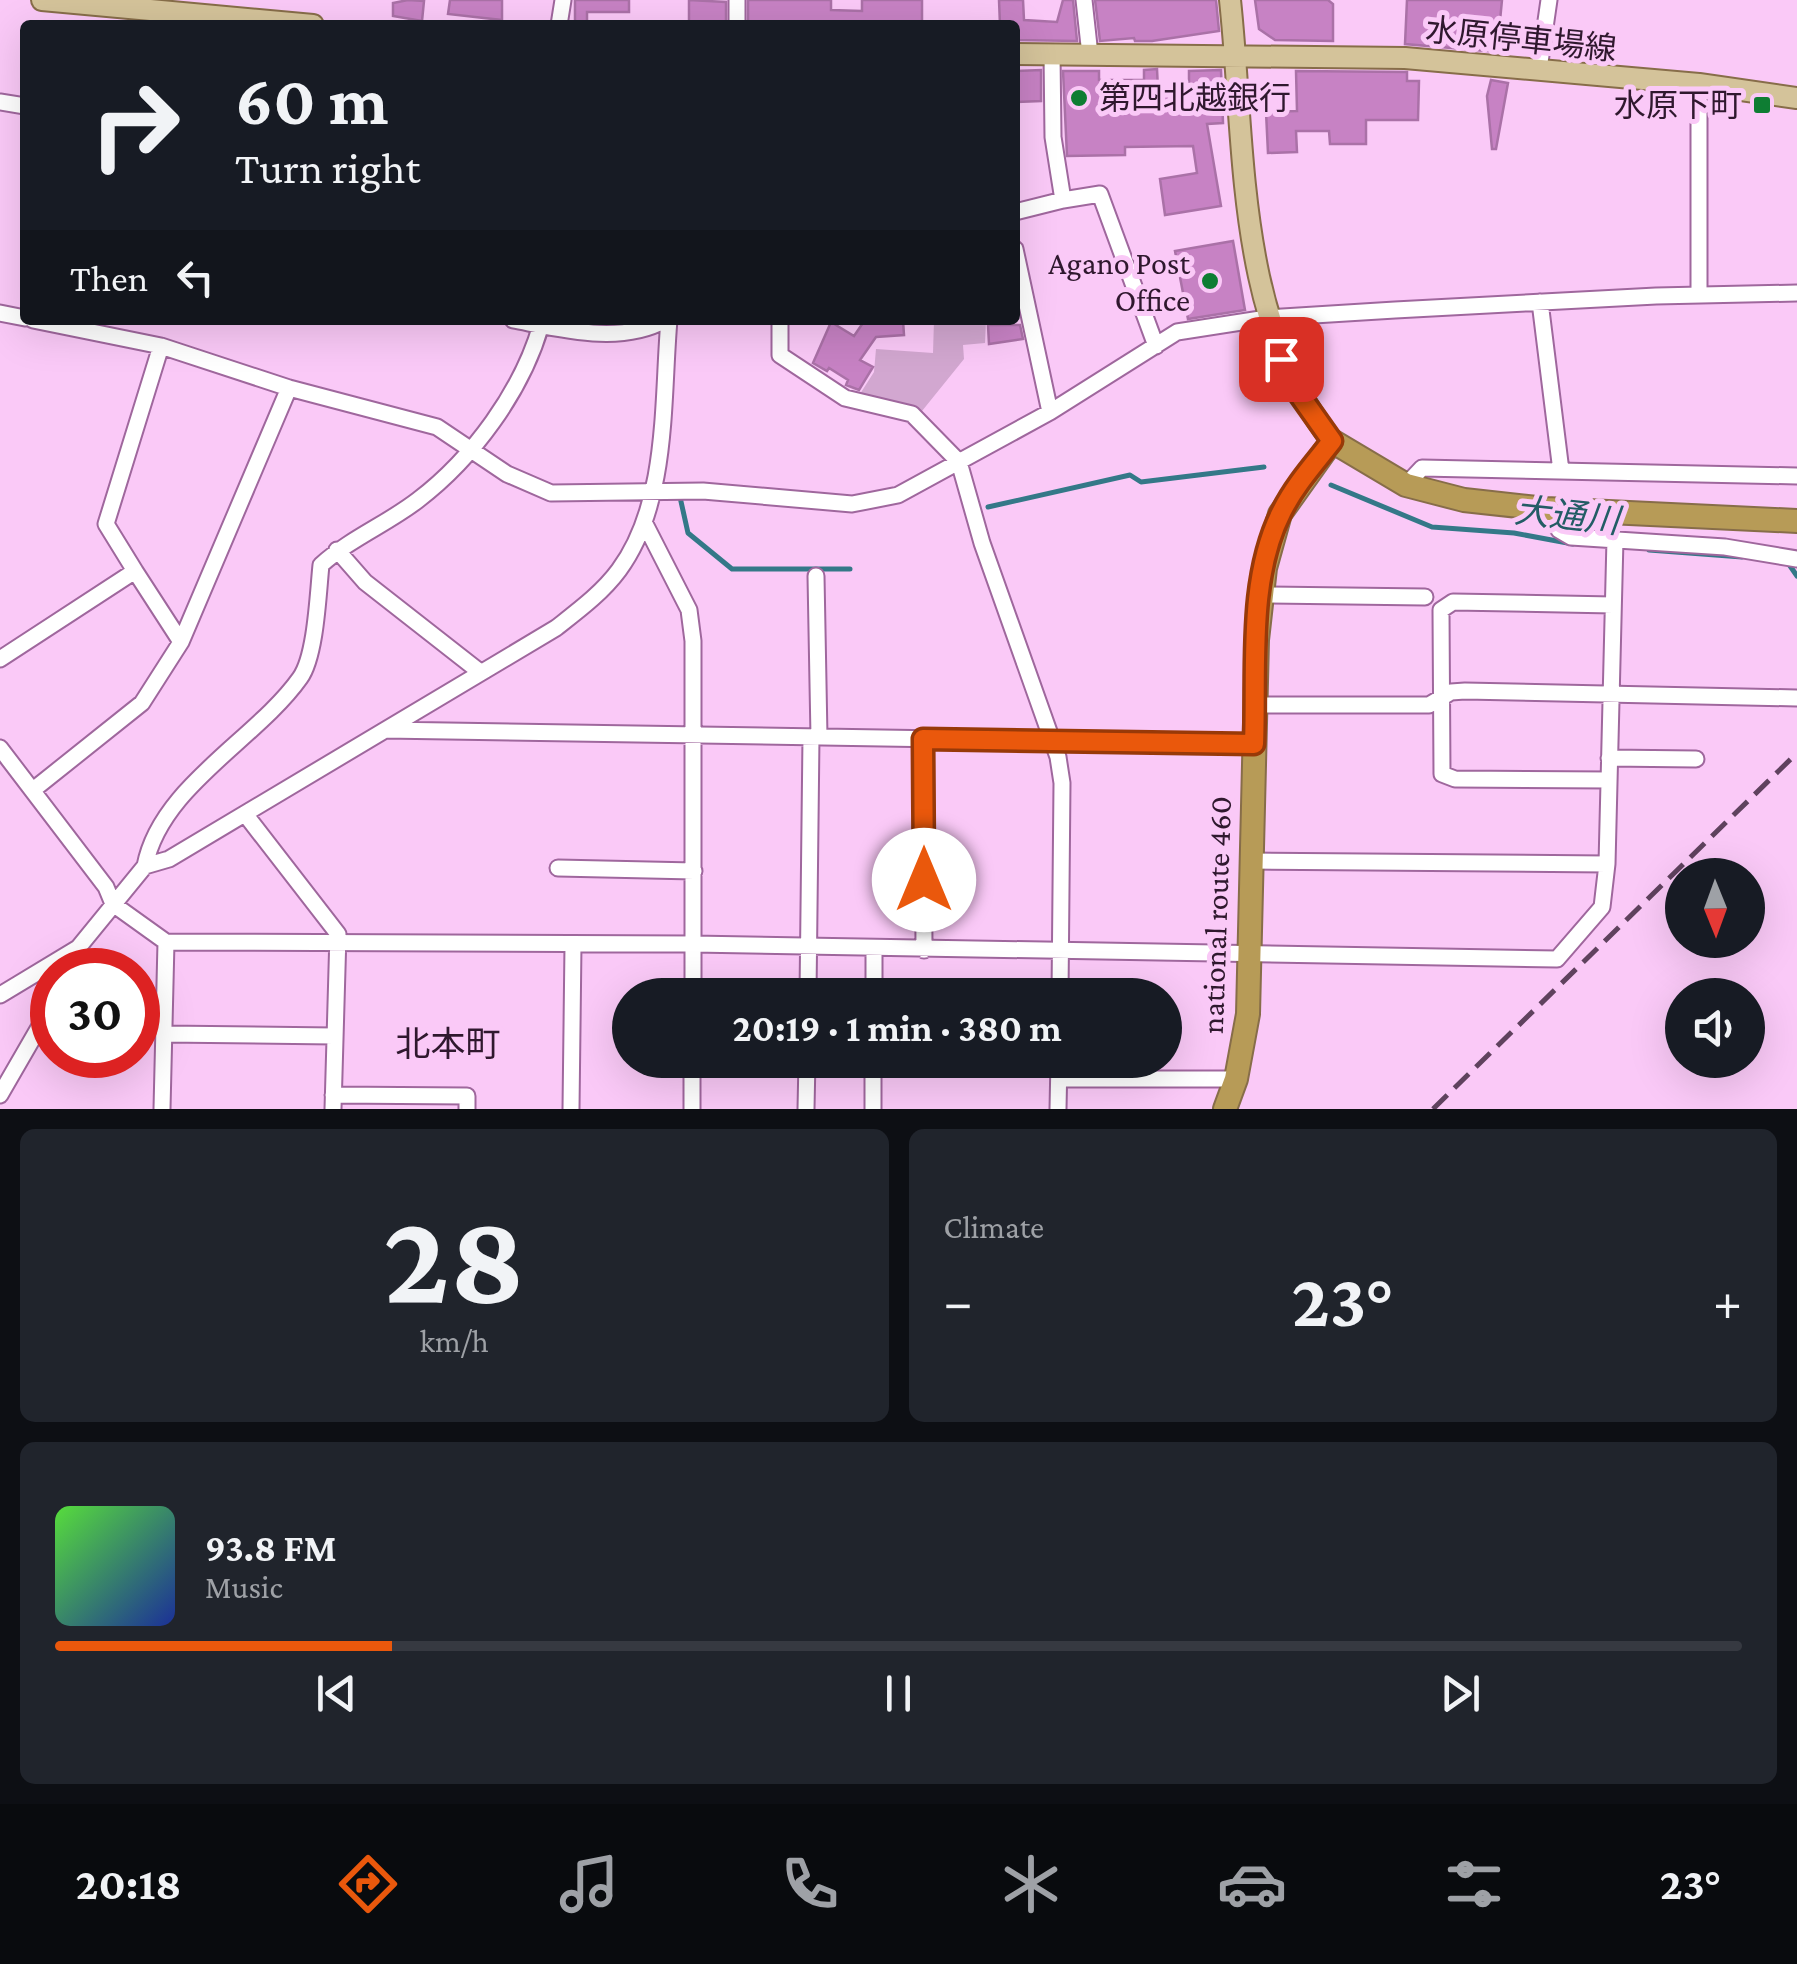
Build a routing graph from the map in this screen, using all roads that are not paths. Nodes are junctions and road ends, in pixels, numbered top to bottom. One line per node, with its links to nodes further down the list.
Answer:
1 (42, 0): 5 (main road)
2 (1084, 0): 9 (street)
3 (1230, 0): 10 (main road)
4 (1548, 0): 11 (street)
5 (109, 10): 6 (main road)
6 (245, 20)
7 (1020, 54): 8 (main road, 水原停車場線)
8 (1052, 54): 9 (main road, 水原停車場線); 14 (street)
9 (1090, 54): 10 (main road, 水原停車場線)
10 (1237, 59): 11 (main road, 水原停車場線); 20 (main road)
11 (1539, 69): 12 (main road, 水原停車場線)
12 (1699, 84): 13 (main road, 水原停車場線); 18 (street)
13 (1797, 98)
14 (1063, 200): 15 (street); 27 (street)
15 (1020, 211)
16 (1020, 272): 29 (street)
17 (1797, 293): 18 (street)
18 (1699, 295): 19 (street)
19 (1540, 302): 20 (street); 33 (street)
20 (1267, 318): 27 (street); 30 (main road)
21 (58, 325): 26 (street)
22 (541, 325): 23 (street); 31 (street)
23 (657, 325)
24 (667, 325): 36 (street)
25 (780, 325): 32 (street)
26 (161, 346): 28 (street); 43 (street)
27 (1156, 346): 29 (street)
28 (289, 388): 31 (street); 48 (street)
29 (1050, 412): 32 (street)
30 (1332, 441): 35 (highway); 45 (highway, national route 460)
31 (472, 447): 36 (street); 41 (street)
32 (959, 462): 36 (street); 59 (street)
33 (1561, 471): 34 (street); 35 (street)
34 (1797, 476)
35 (1406, 485): 37 (highway)
36 (652, 492): 38 (street)
37 (1546, 509): 39 (highway); 40 (street)
38 (644, 522): 50 (street); 56 (street)
39 (1797, 522)
40 (1615, 539): 42 (street); 47 (street)
41 (337, 550): 50 (street); 69 (street)
42 (1797, 559)
43 (135, 571): 48 (street); 49 (street)
44 (816, 576): 57 (street)
45 (1261, 595): 46 (street); 54 (highway, national route 460)
46 (1425, 597)
47 (1613, 605): 51 (street); 53 (street)
48 (181, 642): 65 (street)
49 (0, 660)
50 (480, 672): 55 (street)
51 (1610, 693): 52 (street); 53 (street); 62 (street)
52 (1797, 698)
53 (1441, 701): 54 (street); 64 (street)
54 (1256, 705): 60 (highway, national route 460)
55 (385, 730): 56 (street); 66 (street)
56 (695, 735): 57 (street); 71 (street)
57 (815, 737): 58 (street); 78 (street)
58 (923, 739): 59 (street); 80 (street)
59 (1049, 741): 60 (street); 81 (street)
60 (1254, 744): 67 (highway, national route 460)
61 (0, 748): 65 (street)
62 (1610, 758): 63 (street); 64 (street)
63 (1696, 760)
64 (1609, 780): 68 (street)
65 (33, 790): 72 (street)
66 (245, 814): 69 (street); 74 (street)
67 (1253, 860): 68 (street); 82 (highway, national route 460)
68 (1608, 864): 82 (street)
69 (144, 866): 72 (street)
70 (558, 868): 71 (street)
71 (694, 870): 75 (street)
72 (113, 904): 73 (street); 77 (street)
73 (166, 942): 74 (street); 89 (street)
74 (336, 943): 76 (street); 90 (street)
75 (693, 944): 76 (street); 78 (street); 84 (street)
76 (573, 945): 101 (street)
77 (78, 948)
78 (809, 948): 79 (street); 85 (street)
79 (874, 949): 80 (street); 86 (street)
80 (924, 950): 81 (street)
81 (1061, 950): 82 (street); 87 (street)
82 (1252, 952): 96 (highway, national route 460)
83 (30, 977): 88 (street)
84 (693, 978)
85 (808, 978)
86 (874, 978)
87 (1060, 978)
88 (0, 995)
89 (164, 1034): 90 (street); 99 (street)
90 (334, 1036): 98 (street)
91 (30, 1044): 97 (street)
92 (692, 1078): 102 (street)
93 (807, 1078): 103 (street)
94 (873, 1078): 104 (street)
95 (1059, 1079): 96 (street); 105 (street)
96 (1236, 1079): 106 (highway, national route 460)
97 (0, 1096)
98 (333, 1102): 100 (street)
99 (162, 1109)
100 (467, 1109)
101 (572, 1109)
102 (692, 1109)
103 (806, 1109)
104 (873, 1109)
105 (1058, 1109)
106 (1225, 1109)

